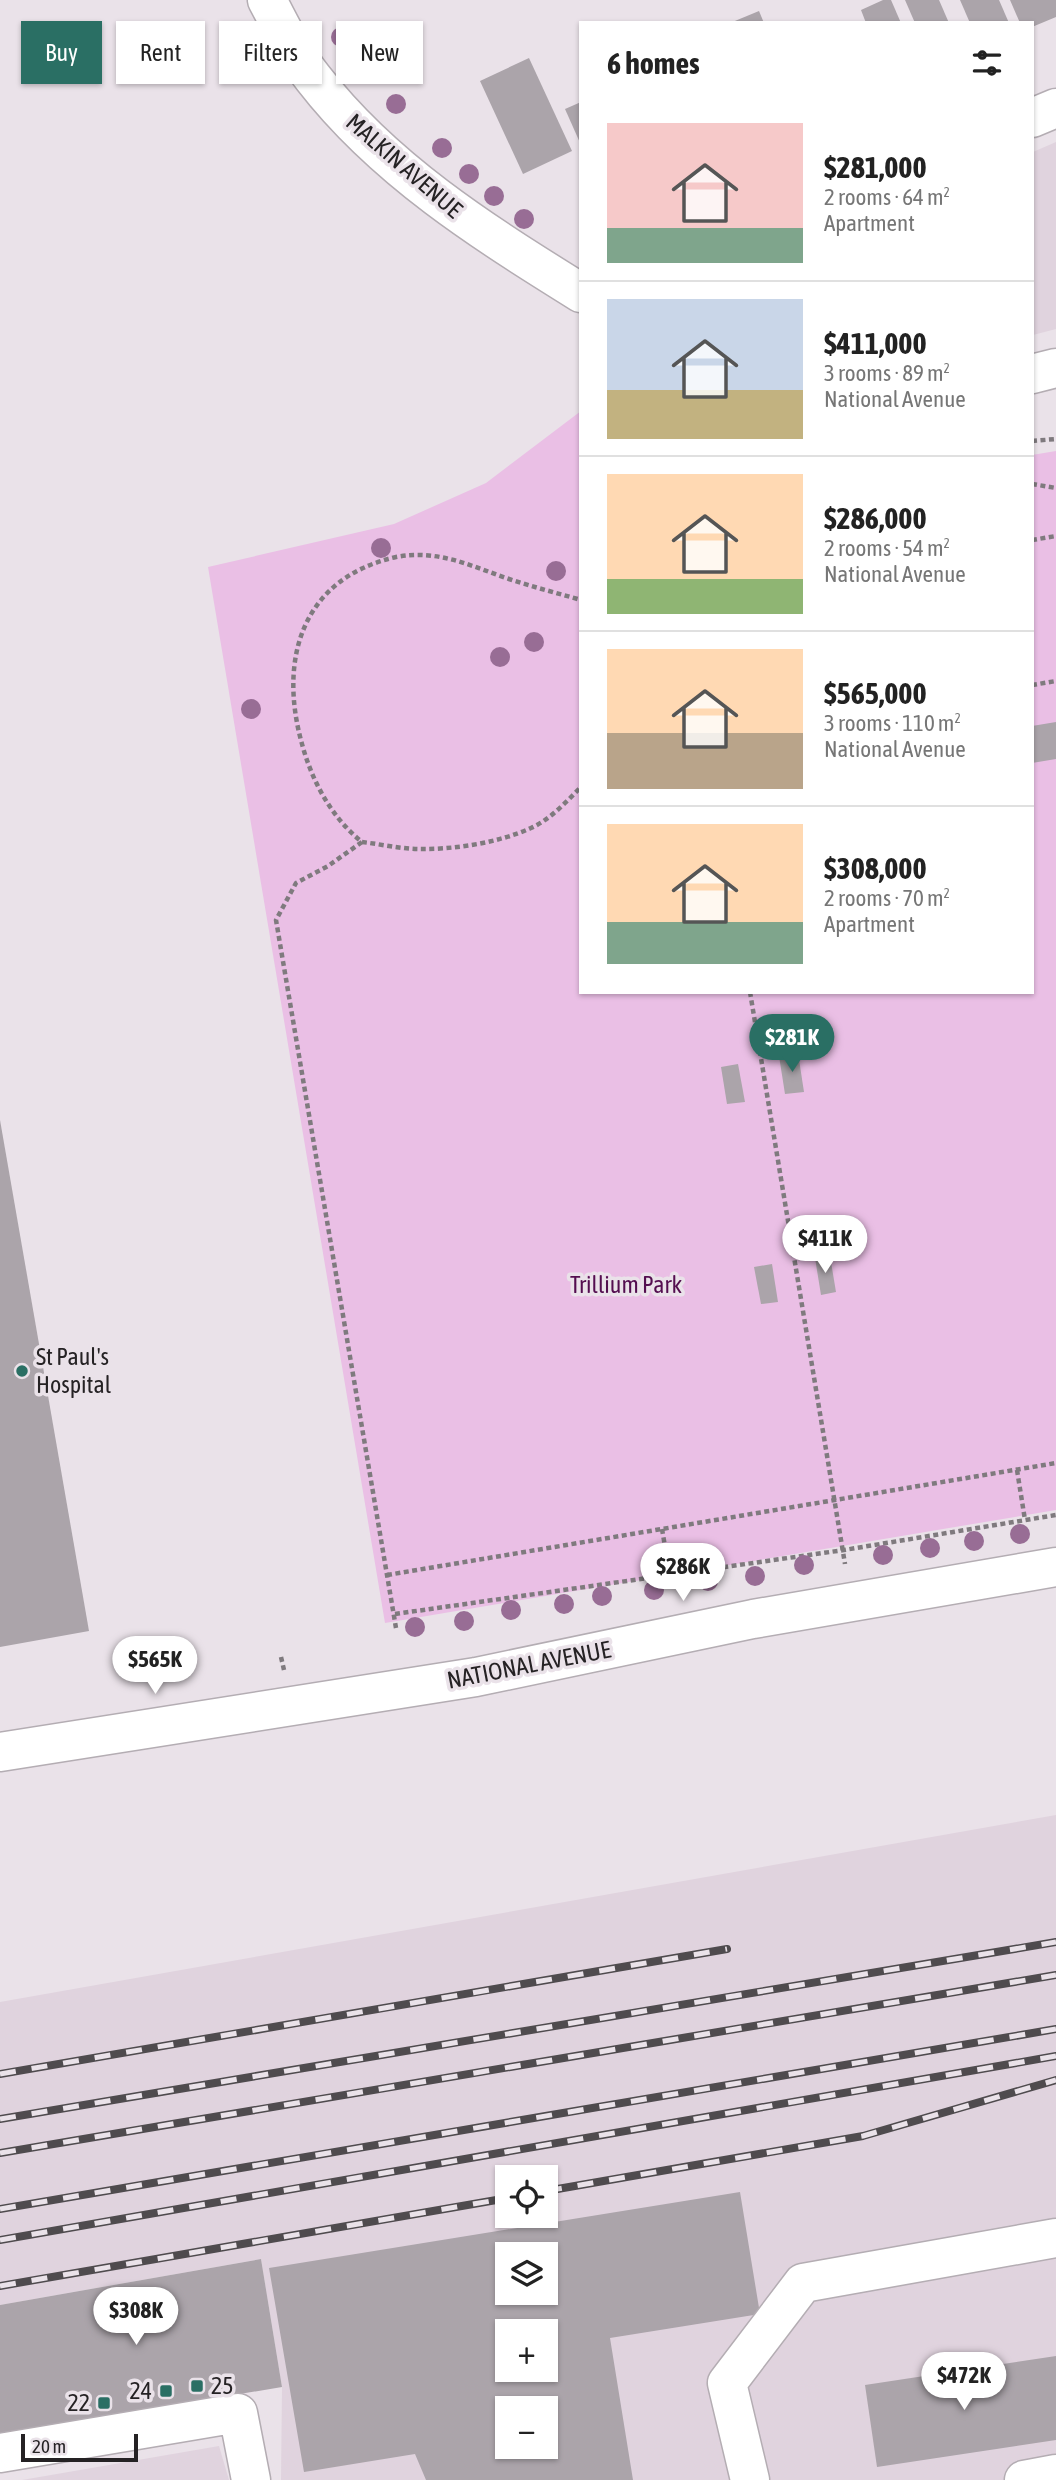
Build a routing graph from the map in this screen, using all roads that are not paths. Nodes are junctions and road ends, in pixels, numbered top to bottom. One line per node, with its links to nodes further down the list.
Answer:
1 (267, 0): 4 (street, MALKIN AVENUE)
2 (1056, 108): 3 (street)
3 (1034, 117)
4 (579, 292)
5 (1056, 368): 6 (street)
6 (1034, 374)
7 (1056, 1567): 8 (street, NATIONAL AVENUE)
8 (0, 1752)
9 (1056, 2238): 13 (street)
10 (0, 2453): 12 (street)
11 (1056, 2474): 14 (street)
12 (251, 2480)
13 (750, 2480)
14 (1024, 2480)

